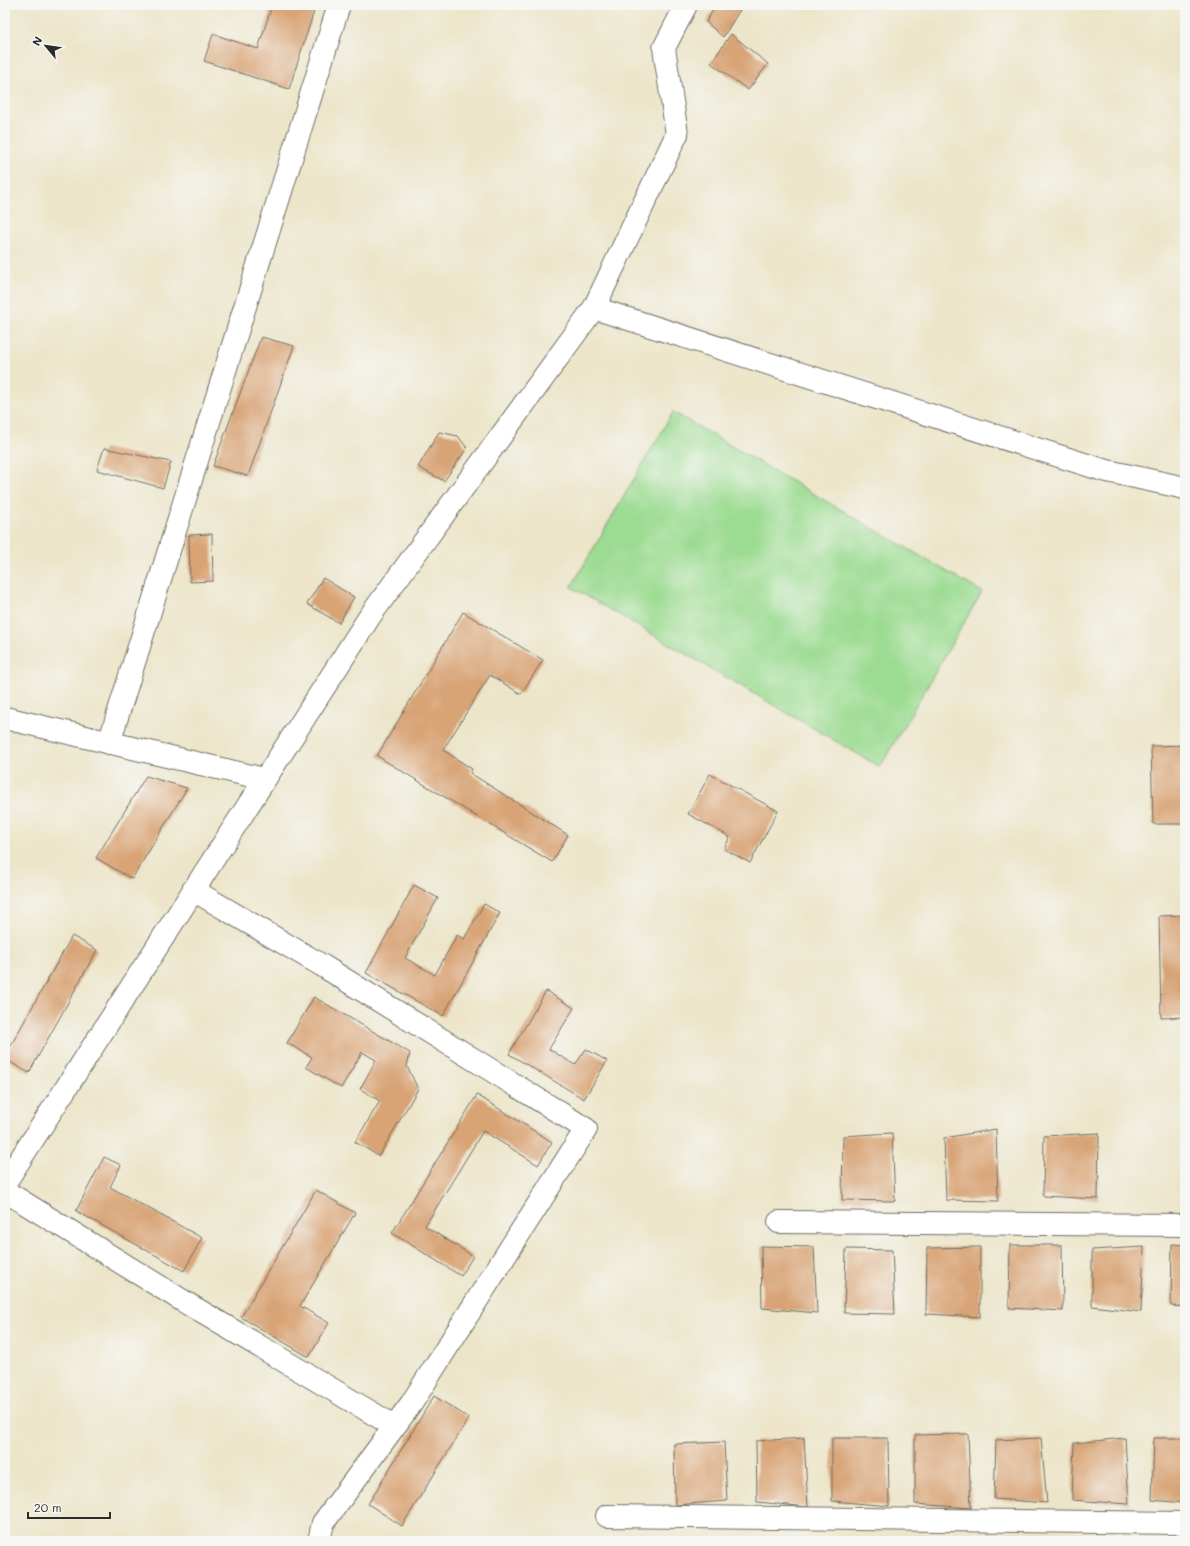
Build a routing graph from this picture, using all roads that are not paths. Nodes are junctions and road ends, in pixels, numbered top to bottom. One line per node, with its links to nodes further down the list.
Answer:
1 (339, 5): 6 (street)
2 (686, 5): 3 (street)
3 (594, 308): 4 (street); 7 (street)
4 (1185, 488)
5 (5, 718): 6 (street)
6 (109, 743): 7 (street)
7 (264, 780): 8 (street)
8 (193, 890): 9 (street); 13 (street)
9 (5, 1183)
10 (5, 1191): 13 (street)
11 (779, 1222): 12 (street)
12 (1185, 1225)
13 (394, 1426): 16 (street)
14 (607, 1516): 15 (street)
15 (1185, 1523)
16 (319, 1541)

